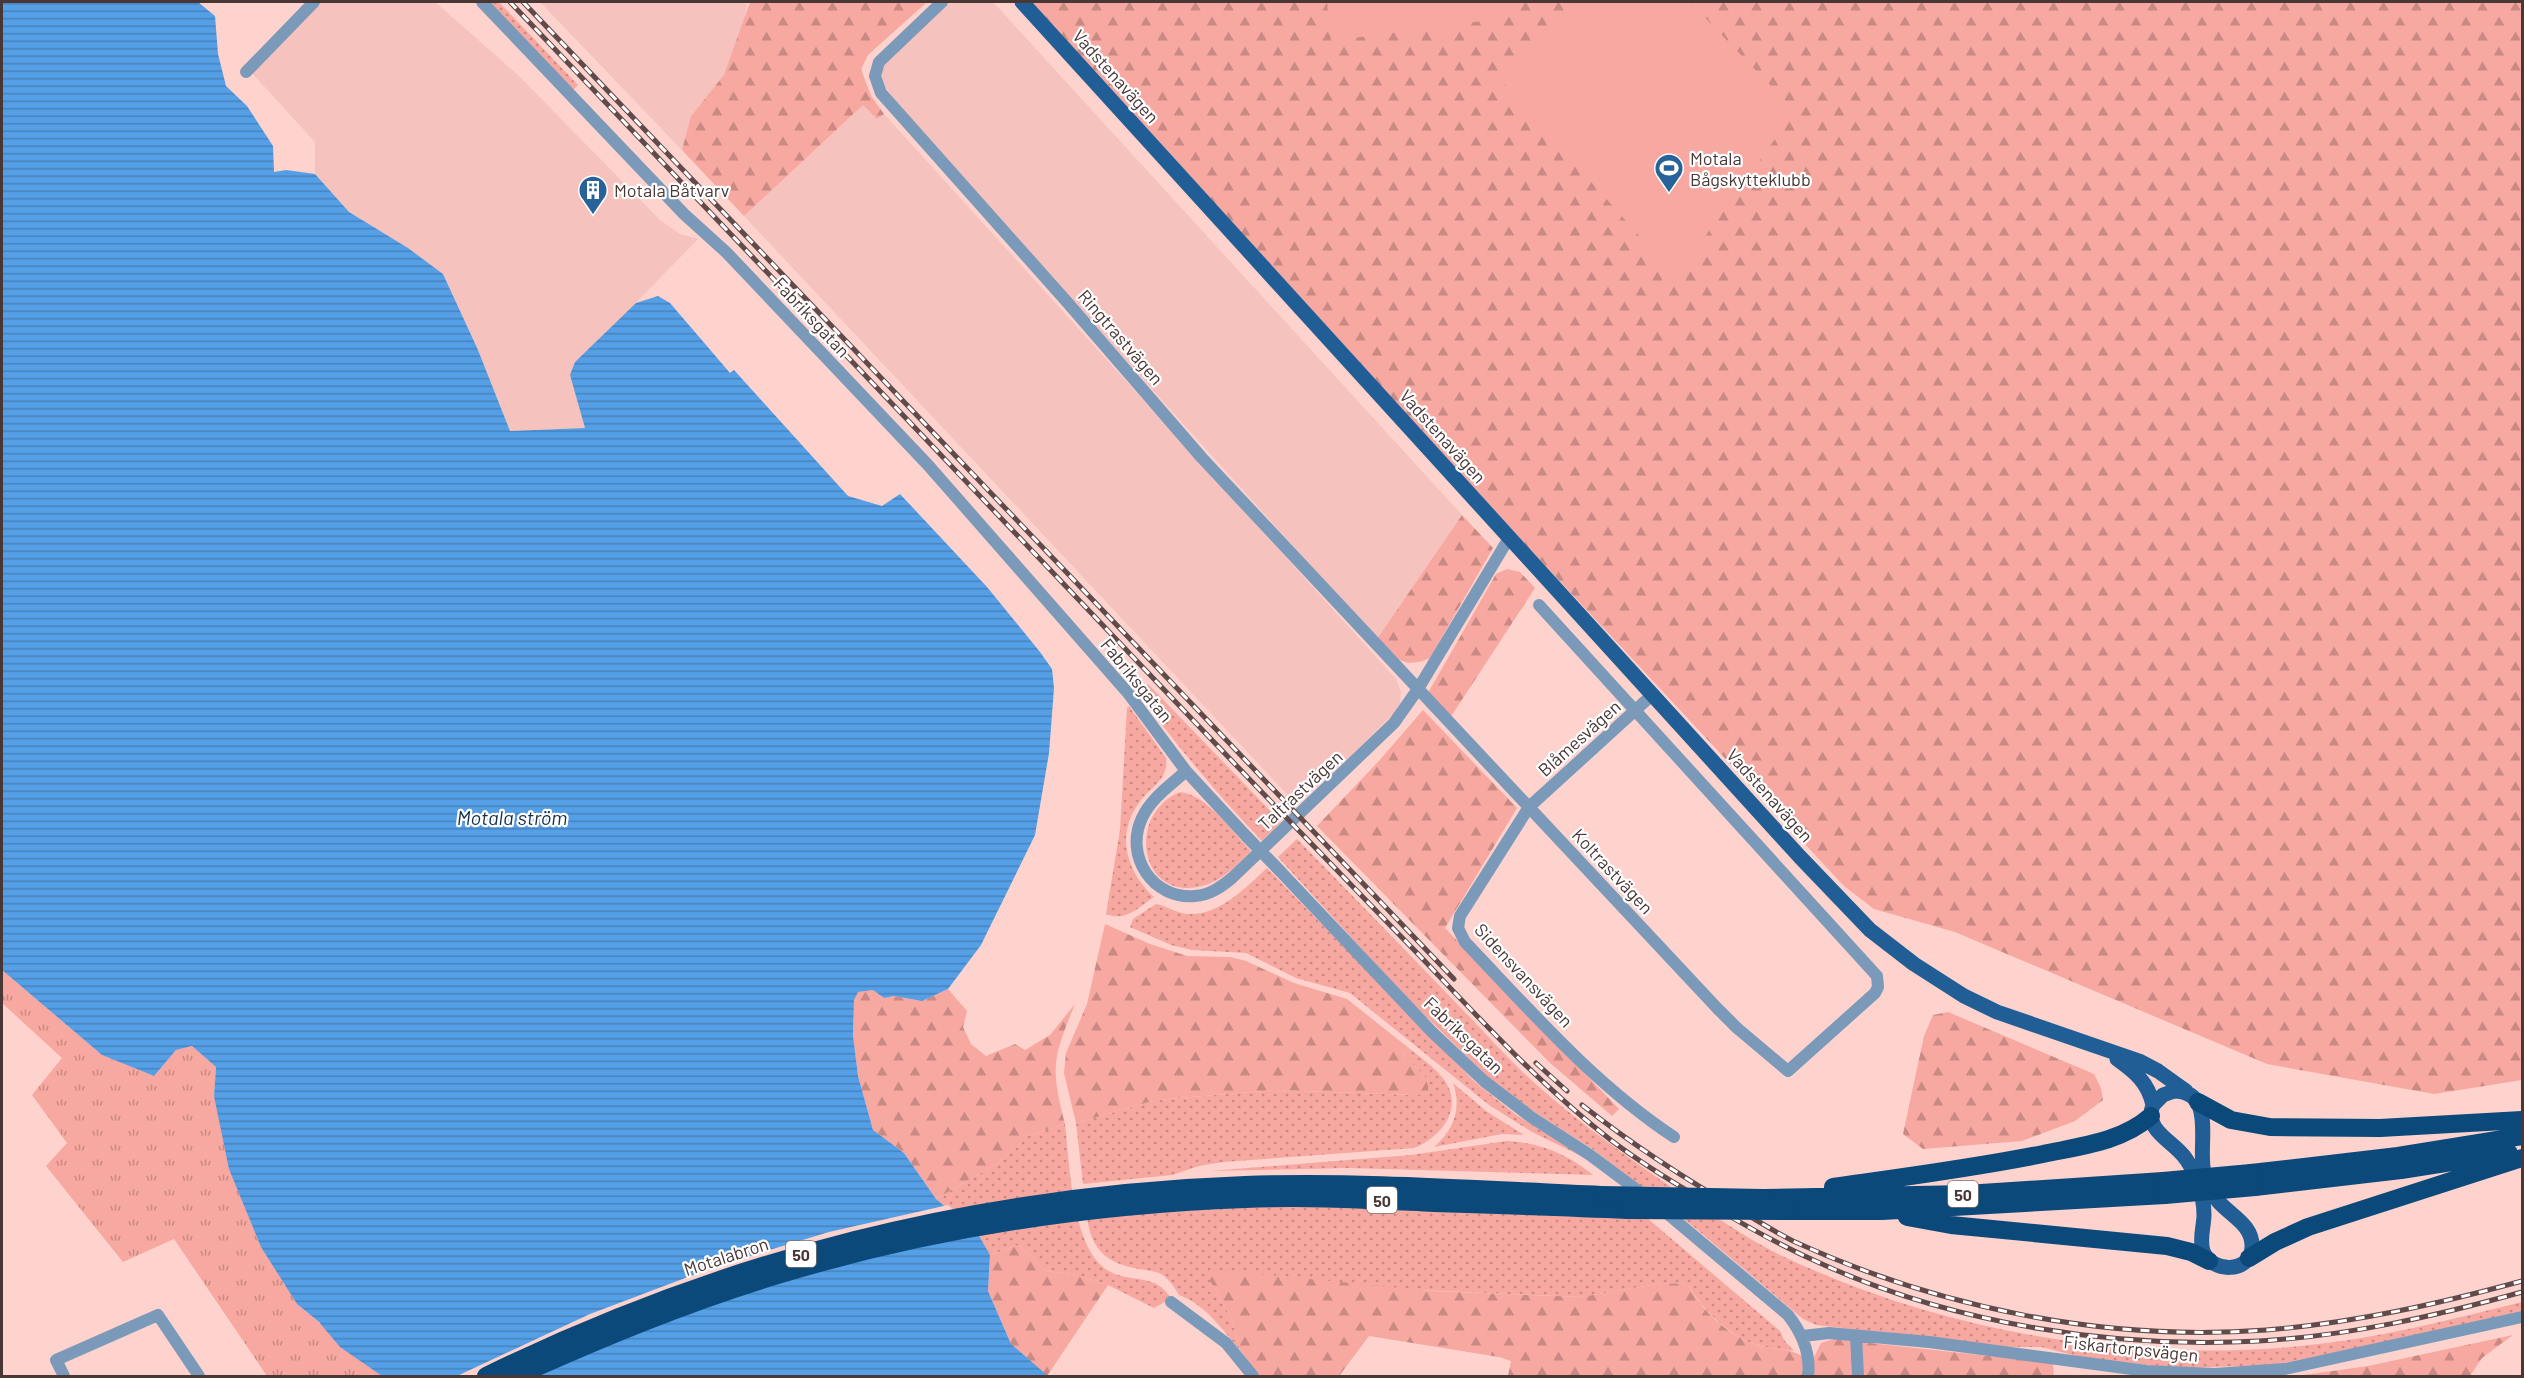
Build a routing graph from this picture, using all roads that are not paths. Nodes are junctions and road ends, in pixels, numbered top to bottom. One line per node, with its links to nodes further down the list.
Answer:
1 (314, 2): 5 (street)
2 (482, 2): 11 (street, Fabriksgatan)
3 (942, 2): 8 (street, Ringtrastvägen)
4 (1022, 2): 6 (main road, Vadstenavägen)
5 (246, 72)
6 (1509, 538): 8 (street, Taltrastvägen); 9 (main road, Vadstenavägen)
7 (1539, 605): 10 (street)
8 (1418, 689): 11 (street, Taltrastvägen); 12 (street, Koltrastvägen)
9 (1652, 695): 10 (street, Blåmesvägen); 13 (main road, Vadstenavägen)
10 (1635, 710): 12 (street, Blåmesvägen); 12 (street, Koltrastvägen)
11 (1186, 771): 30 (street, Fabriksgatan, bridge)
12 (1529, 807): 18 (street, Sidensvansvägen)
13 (2105, 1050): 14 (main road, Vadstenavägen); 15 (main road, Vadstenavägen)
14 (2192, 1096): 15 (main road); 16 (highway); 26 (main road)
15 (2152, 1110): 23 (highway, 50); 27 (main road, Vadstenavägen)
16 (2523, 1120)
17 (2523, 1136): 21 (highway, 50)
18 (1674, 1137)
19 (2523, 1150): 21 (highway, 50)
20 (2523, 1158): 26 (highway)
21 (2253, 1180): 22 (highway, 50, bridge)
22 (2164, 1188): 23 (highway, 50); 25 (highway, 50)
23 (1763, 1197): 24 (highway, 50, bridge)
24 (1135, 1199): 25 (highway, 50, bridge); 34 (highway, Motalabron / 50); 35 (highway, Motalabron / 50)
25 (1882, 1211): 27 (highway)
26 (2249, 1258): 27 (main road)
27 (2210, 1261)
28 (1171, 1302): 36 (street)
29 (2523, 1317): 31 (street, Fiskartorpsvägen)
30 (1803, 1336): 31 (street, Fiskartorpsvägen); 37 (street)
31 (1856, 1336): 38 (street)
32 (64, 1377): 33 (street)
33 (199, 1377)
34 (486, 1377)
35 (517, 1377)
36 (1252, 1377)
37 (1808, 1377)
38 (1858, 1377)

